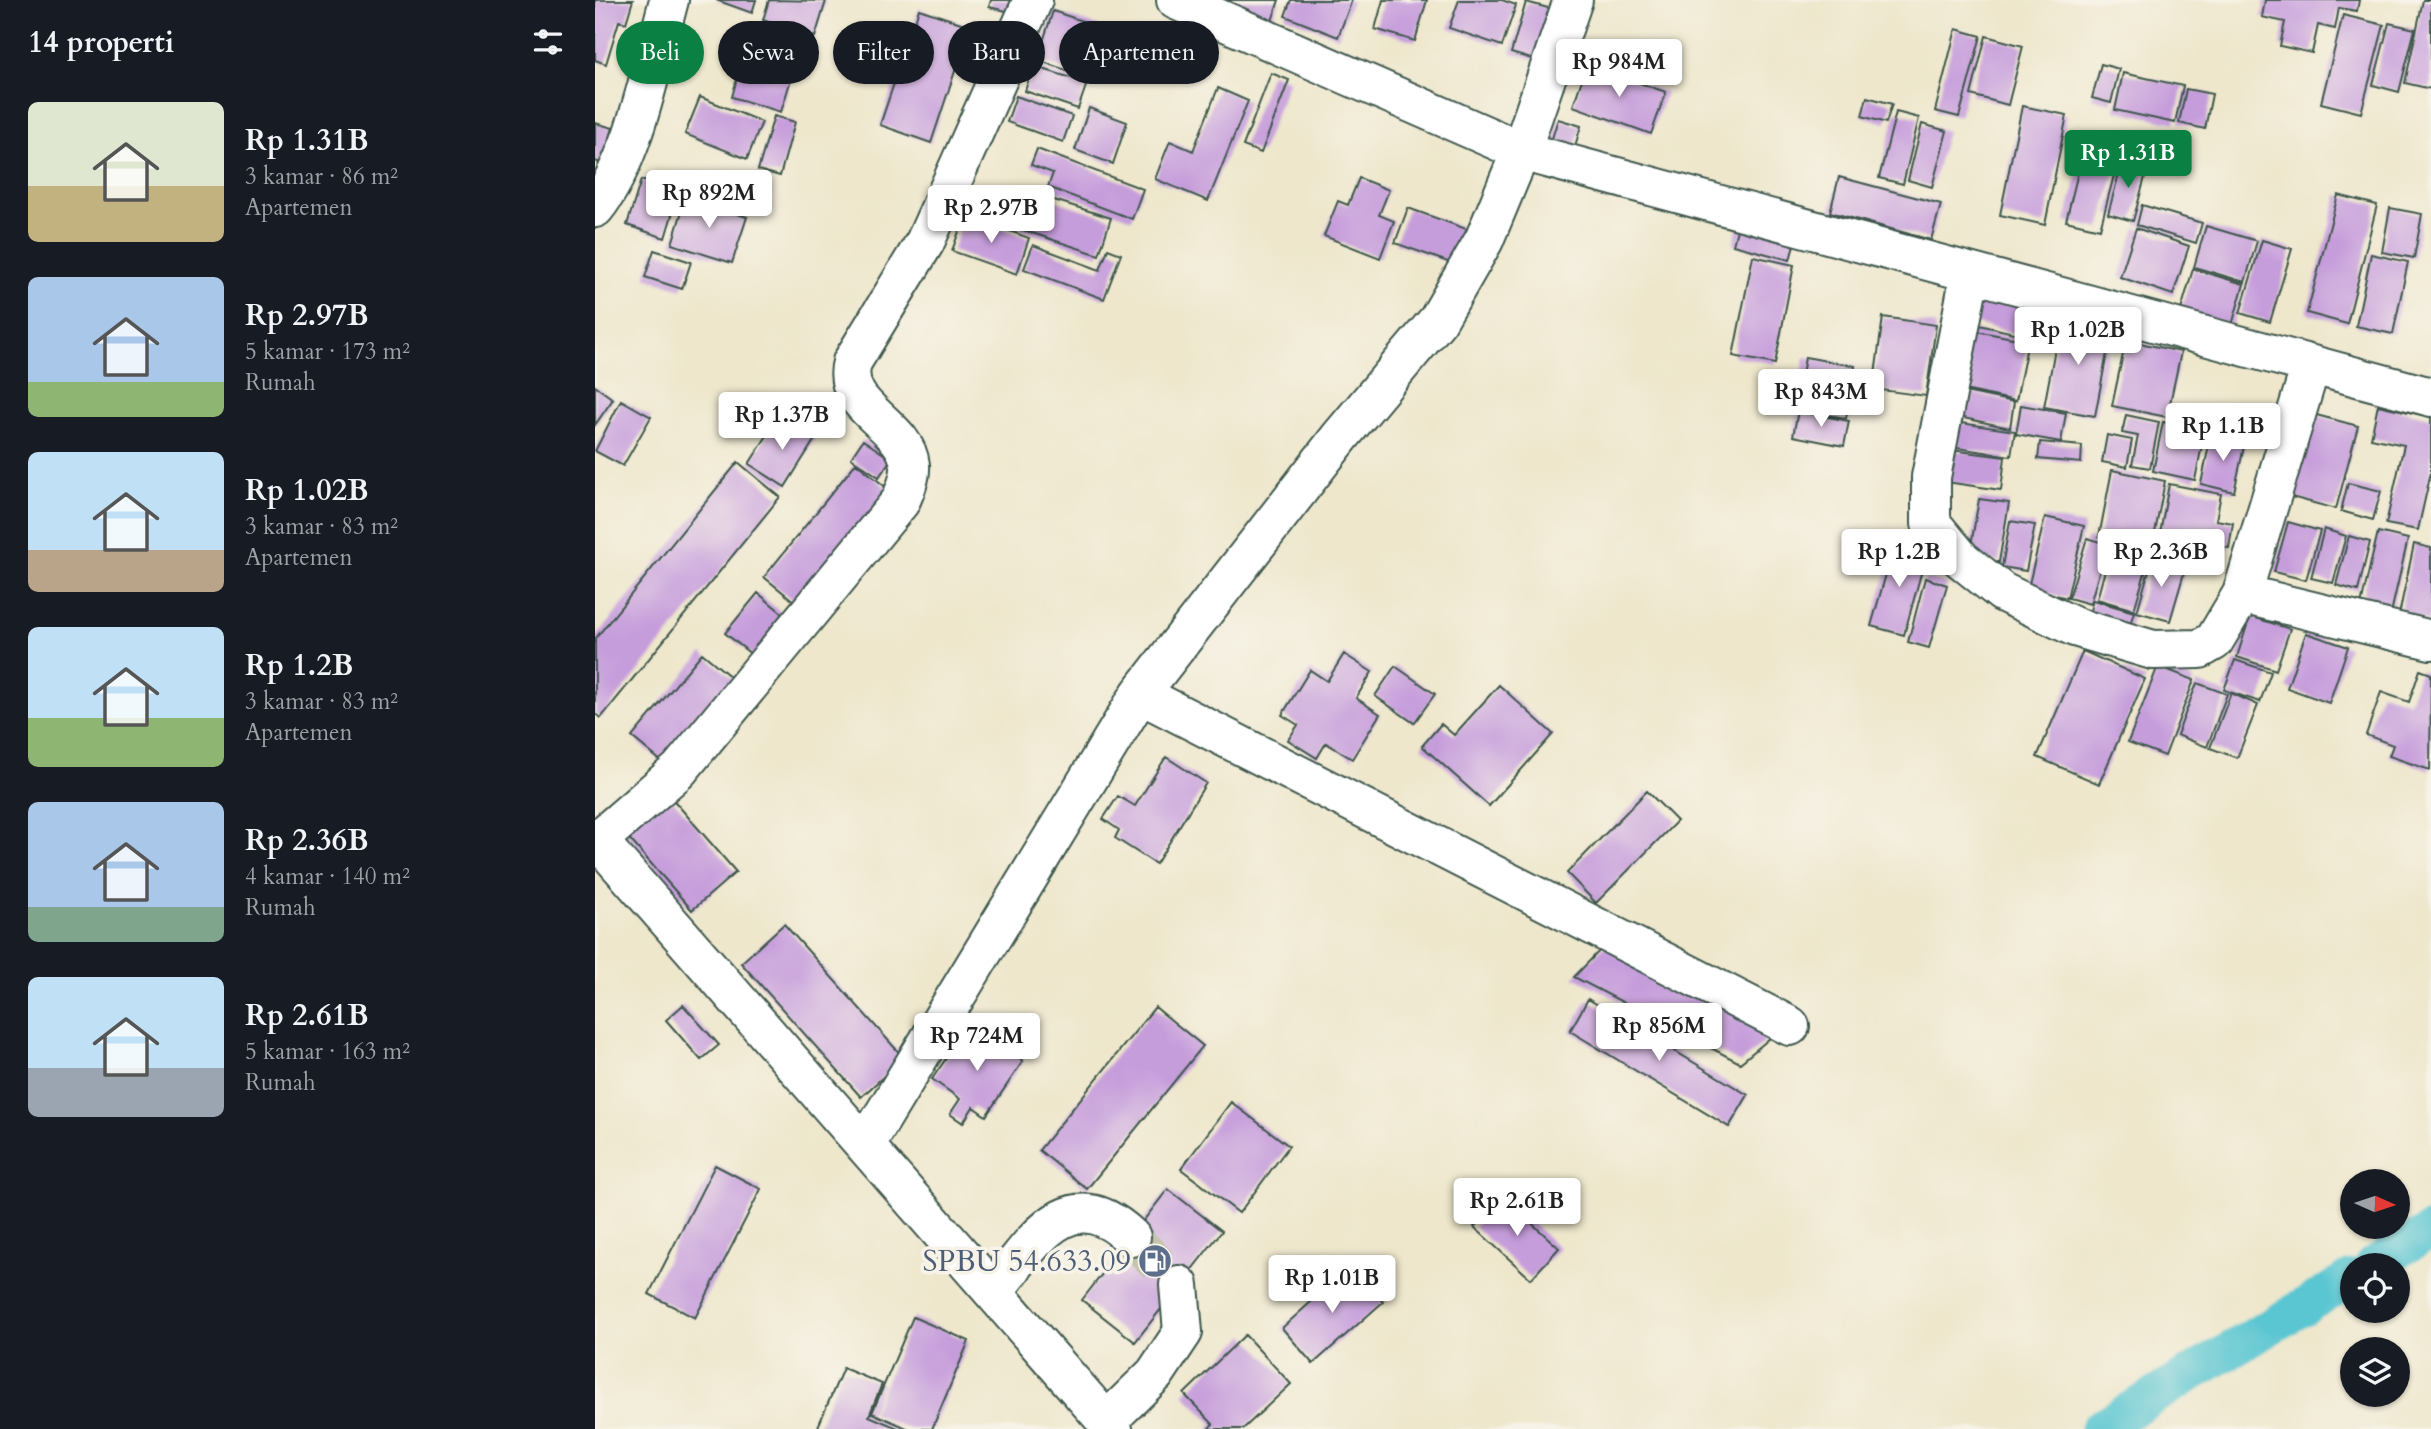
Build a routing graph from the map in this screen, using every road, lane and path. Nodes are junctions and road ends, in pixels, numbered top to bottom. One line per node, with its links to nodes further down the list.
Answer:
1 (669, 0): 6 (street)
2 (1033, 0): 13 (street)
3 (1176, 0): 5 (street)
4 (1573, 0): 5 (street)
5 (1521, 151): 7 (street); 12 (street)
6 (595, 208)
7 (1970, 274): 8 (street); 10 (street)
8 (2311, 365): 9 (street); 10 (street)
9 (2431, 397)
10 (2242, 594): 11 (street)
11 (2431, 640)
12 (1140, 694): 14 (street); 15 (street)
13 (596, 839): 15 (street)
14 (1790, 1026)
15 (866, 1144): 18 (street)
16 (1131, 1237): 18 (street)
17 (1179, 1285): 19 (street)
18 (994, 1291): 19 (street)
19 (1110, 1425)

